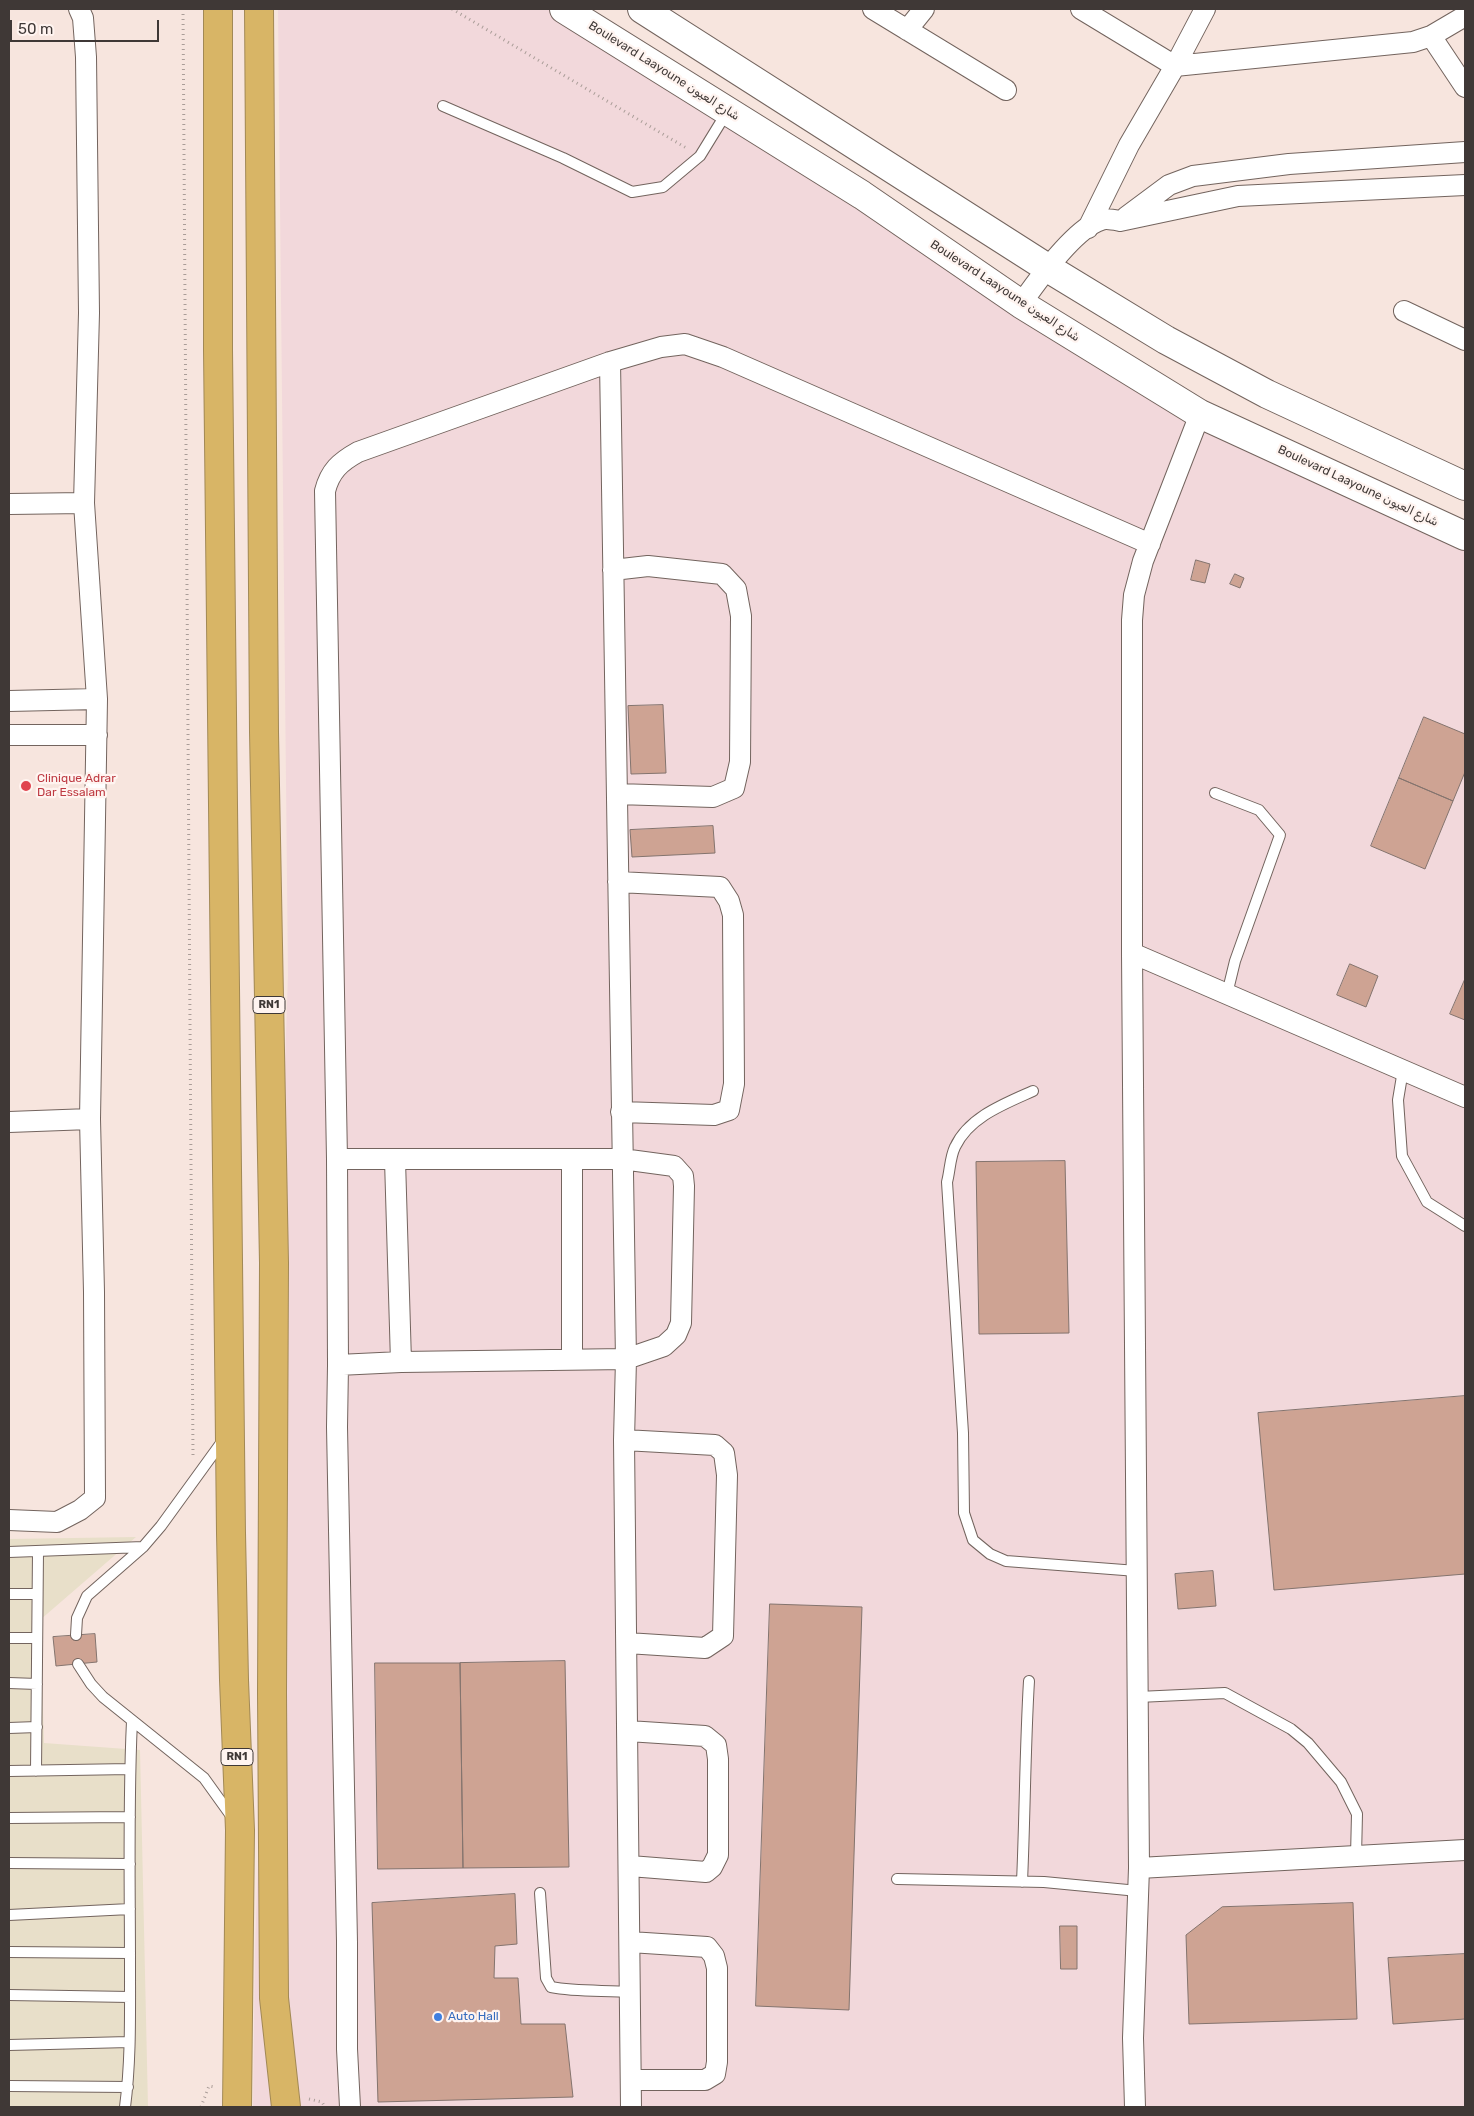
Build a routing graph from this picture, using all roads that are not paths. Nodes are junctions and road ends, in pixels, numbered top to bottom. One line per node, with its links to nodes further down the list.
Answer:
1 (79, 9): 30 (street)
2 (258, 9): 104 (highway, RN1)
3 (564, 9): 17 (street, Boulevard Laayoune شارع العيون)
4 (642, 9): 22 (street)
5 (872, 9): 11 (street)
6 (924, 9): 11 (street)
7 (1082, 9): 13 (street)
8 (1204, 9): 13 (street)
9 (218, 10): 58 (highway, RN1)
10 (1465, 16): 12 (street)
11 (907, 30): 15 (street)
12 (1431, 36): 13 (street); 14 (street)
13 (1175, 66): 21 (street)
14 (1465, 87)
15 (1006, 90)
16 (443, 106): 17 (lane)
17 (727, 111): 23 (street, Boulevard Laayoune شارع العيون)
18 (1465, 152): 20 (street)
19 (1465, 185): 20 (street)
20 (1120, 221): 21 (street)
21 (1088, 228): 22 (street)
22 (1046, 267): 23 (street); 28 (street)
23 (1021, 304): 27 (street, Boulevard Laayoune شارع العيون)
24 (1404, 311): 25 (street)
25 (1465, 340)
26 (610, 362): 32 (street); 33 (street); 49 (street)
27 (1200, 414): 31 (street, Boulevard Laayoune شارع العيون); 32 (street)
28 (1465, 486)
29 (9, 504): 30 (street)
30 (84, 504): 34 (street)
31 (1465, 536)
32 (1150, 544): 41 (street)
33 (613, 570): 39 (street); 39 (street)
34 (97, 699): 35 (street); 37 (street)
35 (9, 701)
36 (9, 735): 37 (street)
37 (97, 735): 47 (street)
38 (1215, 793): 42 (lane)
39 (617, 794): 40 (street)
40 (618, 882): 46 (street); 46 (street)
41 (1132, 953): 42 (street); 64 (street)
42 (1227, 994): 43 (street)
43 (1403, 1070): 45 (street); 53 (lane)
44 (1033, 1091): 64 (lane)
45 (1465, 1097)
46 (621, 1112): 50 (street)
47 (90, 1119): 48 (street); 60 (street)
48 (9, 1122)
49 (338, 1159): 51 (street); 57 (street)
50 (622, 1159): 52 (street); 55 (street); 55 (street)
51 (395, 1160): 52 (street); 56 (street)
52 (572, 1160): 54 (street)
53 (1465, 1226)
54 (572, 1358): 55 (street); 56 (street)
55 (626, 1359): 59 (street)
56 (401, 1362): 57 (street)
57 (338, 1365): 114 (street)
58 (231, 1428): 61 (lane); 85 (highway, RN1)
59 (624, 1440): 70 (street); 70 (street)
60 (9, 1520)
61 (143, 1547): 63 (lane); 67 (lane)
62 (9, 1552): 63 (lane)
63 (38, 1552): 66 (lane)
64 (1137, 1571): 75 (street)
65 (9, 1594): 66 (lane)
66 (37, 1594): 69 (lane)
67 (76, 1635)
68 (9, 1638): 69 (lane)
69 (37, 1638): 74 (lane)
70 (627, 1643): 79 (street)
71 (78, 1664): 76 (lane)
72 (1030, 1681): 93 (lane)
73 (9, 1684): 74 (lane)
74 (37, 1684): 77 (lane)
75 (1138, 1697): 87 (lane); 91 (street)
76 (132, 1721): 80 (lane); 85 (lane)
77 (36, 1727): 78 (lane); 81 (lane)
78 (9, 1728)
79 (628, 1731): 90 (street); 90 (street)
80 (130, 1769): 81 (lane); 83 (lane)
81 (36, 1771): 82 (lane)
82 (9, 1772)
83 (130, 1817): 84 (lane); 89 (lane)
84 (9, 1818)
85 (240, 1830): 111 (highway, RN1)
86 (1465, 1850): 87 (street)
87 (1356, 1856): 91 (street)
88 (9, 1863): 89 (lane)
89 (130, 1864): 96 (lane)
90 (630, 1866): 98 (street)
91 (1139, 1868): 94 (street)
92 (897, 1879): 93 (lane)
93 (1022, 1882): 94 (lane)
94 (1138, 1891): 116 (street)
95 (540, 1893): 101 (lane)
96 (130, 1909): 97 (lane); 100 (lane)
97 (9, 1915)
98 (630, 1942): 101 (street); 107 (street)
99 (9, 1952): 100 (lane)
100 (130, 1953): 103 (lane)
101 (631, 1992): 107 (street)
102 (9, 1995): 103 (lane)
103 (130, 1997): 105 (lane)
104 (274, 1998): 112 (highway, RN1); 113 (highway)
105 (129, 2042): 106 (lane); 109 (lane)
106 (9, 2045)
107 (631, 2080): 115 (street)
108 (9, 2086): 109 (lane)
109 (128, 2087): 110 (lane)
110 (125, 2107)
111 (237, 2107)
112 (286, 2107)
113 (305, 2107)
114 (350, 2107)
115 (631, 2107)
116 (1135, 2107)

